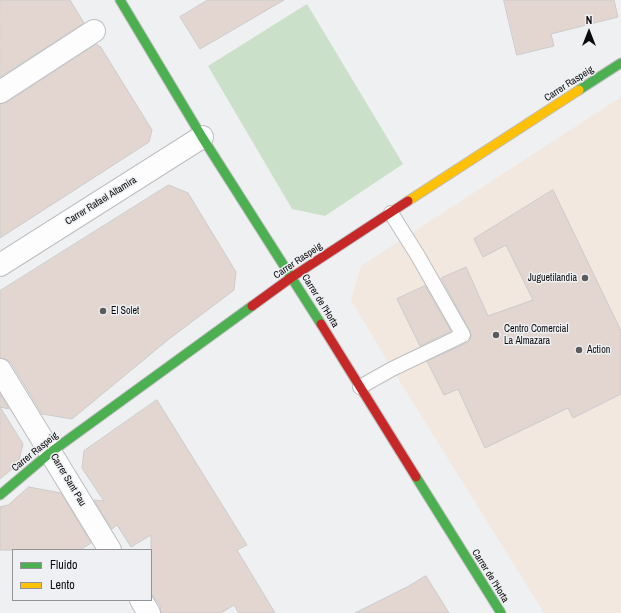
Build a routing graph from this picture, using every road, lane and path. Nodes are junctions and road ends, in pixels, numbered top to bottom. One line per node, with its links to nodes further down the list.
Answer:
1 (120, 0): 5 (street, Carrer de l'Horta)
2 (94, 31): 4 (street)
3 (621, 63): 6 (street, Carrer Raspeig)
4 (0, 92)
5 (202, 137): 7 (street, Carrer Rafael Altamira); 8 (street, Carrer de l'Horta)
6 (391, 213): 8 (street, Carrer Raspeig); 10 (lane)
7 (0, 265)
8 (292, 277): 10 (street, Carrer de l'Horta); 11 (street, Carrer Raspeig)
9 (0, 370): 11 (street, Carrer Sant Pau)
10 (360, 386): 16 (street, Carrer de l'Horta)
11 (51, 452): 12 (street, Carrer Raspeig); 13 (street, Carrer Sant Pau)
12 (0, 495)
13 (109, 549)
14 (142, 601): 15 (street)
15 (149, 613)
16 (500, 613)

